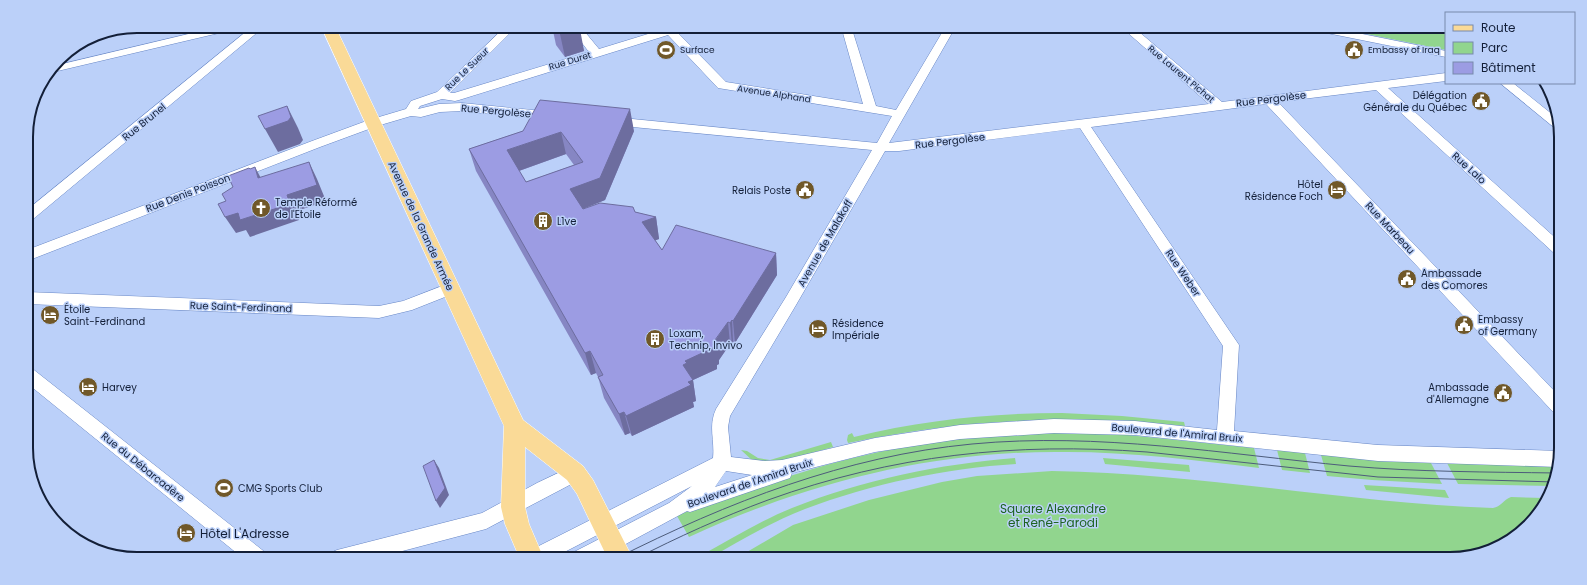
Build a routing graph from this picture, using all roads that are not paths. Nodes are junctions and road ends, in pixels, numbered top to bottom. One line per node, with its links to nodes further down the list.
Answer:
1 (207, 33): 14 (street)
2 (251, 33): 29 (street, Rue Brunel)
3 (331, 33): 26 (main road, Avenue de la Grande Armée)
4 (506, 33): 19 (street, Rue Le Sueur)
5 (580, 33): 12 (street)
6 (663, 33): 12 (street, Rue Duret)
7 (672, 33): 21 (street, Avenue Alphand)
8 (848, 33): 21 (street)
9 (947, 33): 22 (street, Avenue de Malakoff)
10 (1133, 33): 20 (street, Rue Laurent Pichat)
11 (1342, 33): 13 (street)
12 (596, 53): 19 (street, Rue Duret)
13 (1445, 54)
14 (59, 68)
15 (1445, 77): 17 (street, Rue Pergolèse)
16 (1507, 84): 25 (street)
17 (1378, 86): 18 (street, Rue Pergolèse); 30 (street, Rue Lalo)
18 (1269, 100): 20 (street, Rue Pergolèse); 35 (street, Rue Marbeau)
19 (444, 101): 23 (street, Rue Pergolèse); 26 (street, Rue Denis Poisson)
20 (1219, 106): 27 (street, Rue Pergolèse)
21 (870, 108): 22 (street, Avenue Alphand)
22 (900, 114): 28 (street, Avenue de Malakoff)
23 (566, 117)
24 (598, 120): 28 (street, Rue Pergolèse)
25 (1552, 120)
26 (373, 123): 31 (street, Rue Denis Poisson); 32 (main road, Avenue de la Grande Armée)
27 (1083, 124): 28 (street, Rue Pergolèse); 37 (street, Rue Weber)
28 (881, 147): 42 (street, Avenue de Malakoff)
29 (33, 212)
30 (1554, 245)
31 (33, 254)
32 (450, 289): 33 (street, Rue Saint-Ferdinand); 36 (main road, Avenue de la Grande Armée)
33 (33, 298)
34 (33, 379): 47 (street, Rue du Débarcadère)
35 (1554, 402)
36 (515, 426): 43 (main road); 44 (main road)
37 (1225, 438): 39 (street, Boulevard de l'Amiral Bruix); 40 (street, Boulevard de l'Amiral Bruix)
38 (1554, 455): 39 (street, Boulevard de l'Amiral Bruix)
39 (1534, 457): 41 (street, Boulevard de l'Amiral Bruix)
40 (821, 458): 42 (street, Boulevard de l'Amiral Bruix); 45 (street, Boulevard de l'Amiral Bruix)
41 (1553, 459)
42 (721, 463): 45 (street, Boulevard de l'Amiral Bruix); 46 (street, Boulevard de l'Amiral Bruix)
43 (576, 473): 44 (street); 46 (main road)
44 (513, 507): 48 (street); 49 (main road)
45 (680, 507): 46 (street, Boulevard de l'Amiral Bruix)
46 (612, 541): 50 (street, Boulevard de l'Amiral Bruix); 51 (street, Boulevard de l'Amiral Bruix)
47 (250, 552)
48 (364, 552)
49 (529, 552)
50 (563, 552)
51 (592, 552)

